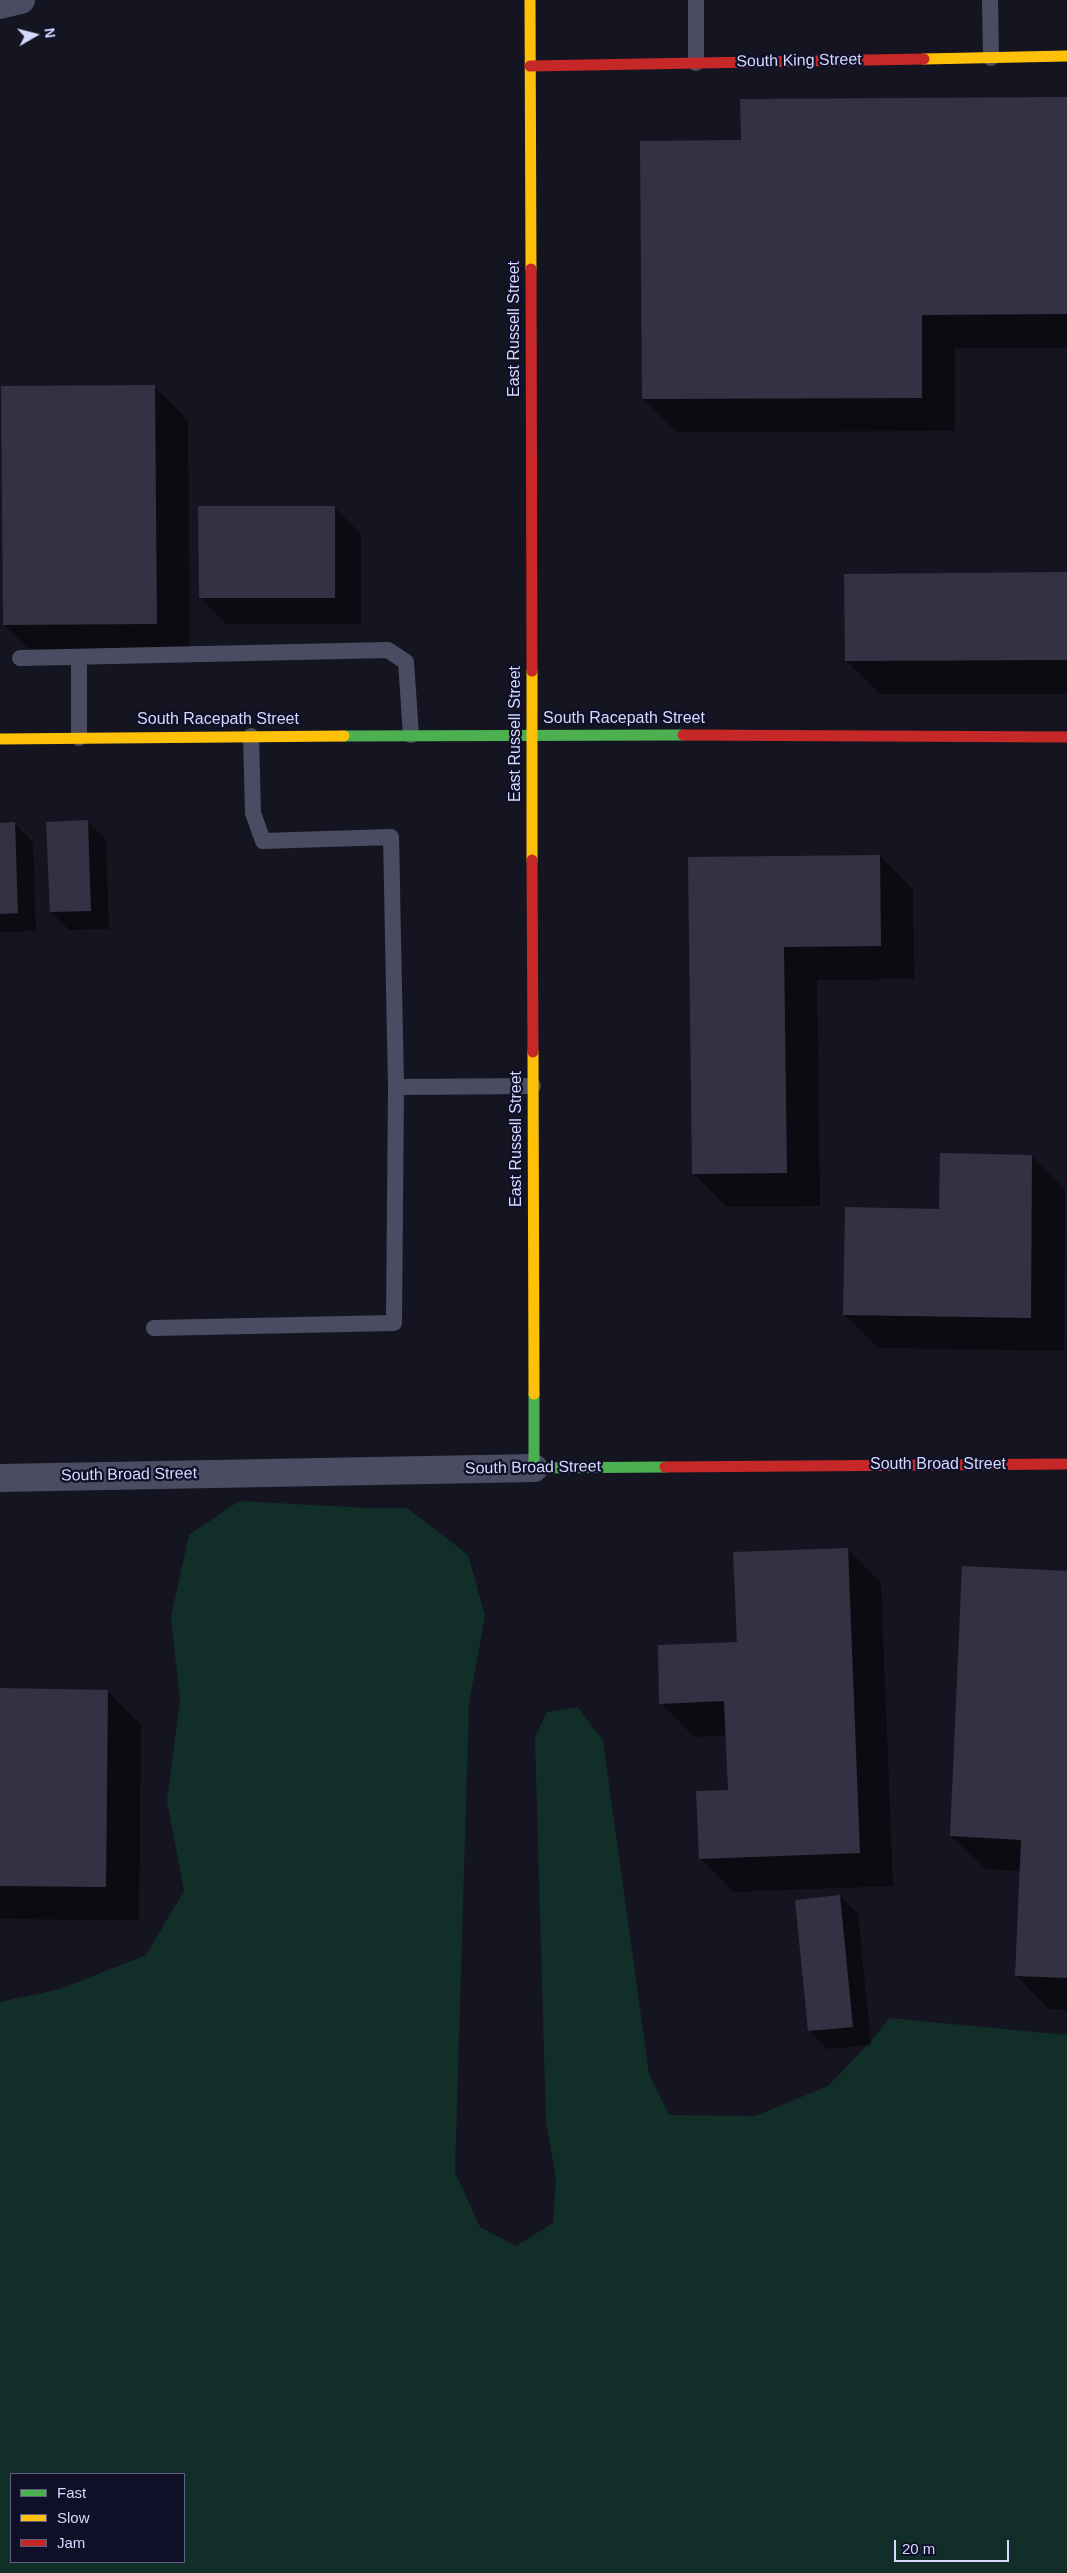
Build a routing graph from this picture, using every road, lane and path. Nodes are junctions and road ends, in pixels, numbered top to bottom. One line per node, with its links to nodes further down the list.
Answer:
1 (21, 0): 5 (street)
2 (530, 0): 9 (street, East Russell Street)
3 (696, 0): 8 (lane)
4 (990, 0): 7 (lane)
5 (0, 5)
6 (1067, 56): 7 (street, South King Street)
7 (991, 58): 8 (street, South King Street)
8 (696, 63): 9 (street, South King Street)
9 (530, 66): 12 (street, East Russell Street)
10 (79, 657): 11 (lane); 14 (lane); 17 (lane)
11 (20, 658)
12 (532, 734): 14 (street, South Racepath Street); 15 (street, South Racepath Street); 18 (street, East Russell Street)
13 (250, 736): 14 (street, South Racepath Street); 17 (street, South Racepath Street); 19 (lane)
14 (412, 736)
15 (1067, 737)
16 (0, 738): 17 (street, South Racepath Street)
17 (79, 738)
18 (533, 1086): 19 (lane); 22 (street, East Russell Street)
19 (396, 1087): 20 (lane)
20 (154, 1328)
21 (1067, 1464): 22 (street, South Broad Street)
22 (534, 1468): 23 (street, South Broad Street)
23 (0, 1478)

